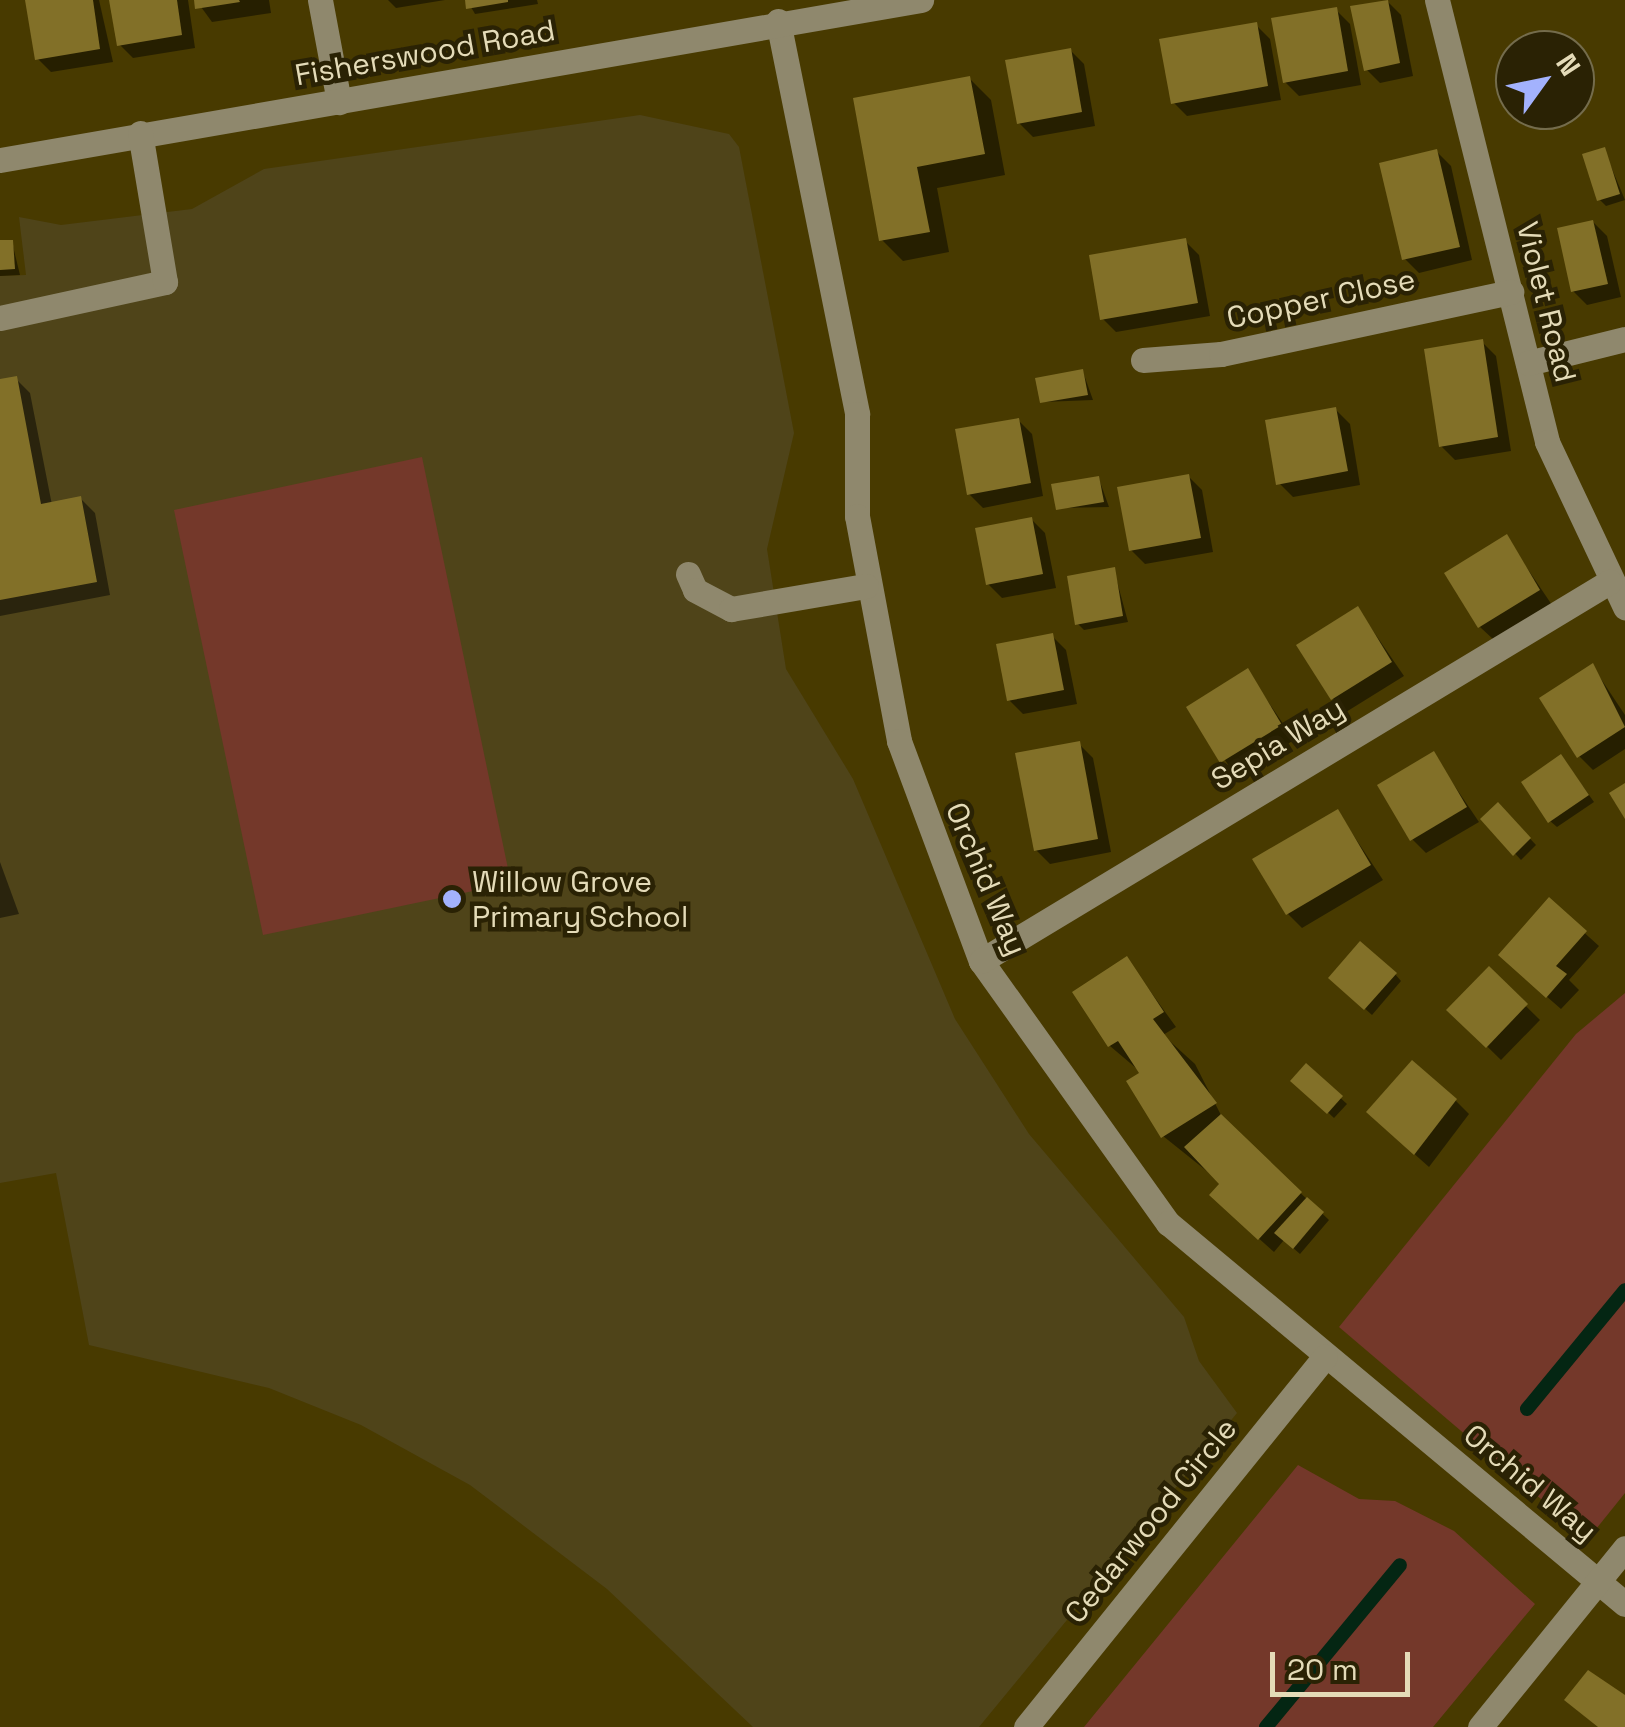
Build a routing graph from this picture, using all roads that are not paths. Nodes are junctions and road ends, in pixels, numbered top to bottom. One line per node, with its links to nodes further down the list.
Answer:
1 (320, 0): 5 (street)
2 (922, 0): 4 (street, Fisherswood Road)
3 (1438, 0): 8 (street, Violet Road)
4 (778, 21): 5 (street, Fisherswood Road); 15 (street, Orchid Way)
5 (338, 102): 6 (street, Fisherswood Road)
6 (140, 132): 7 (street, Fisherswood Road); 9 (street)
7 (0, 160)
8 (1511, 292): 11 (street, Copper Close); 12 (street, Violet Road)
9 (0, 318)
10 (1625, 339): 12 (street)
11 (1143, 360)
12 (1528, 363): 14 (street, Violet Road)
13 (688, 574): 15 (street)
14 (1609, 582): 16 (street, Violet Road); 17 (street, Sepia Way)
15 (866, 586): 17 (street, Orchid Way)
16 (1625, 607)
17 (981, 961): 18 (street, Orchid Way)
18 (1325, 1356): 20 (street, Orchid Way); 22 (street, Cedarwood Circle)
19 (1625, 1548): 20 (street, Orchid Way)
20 (1596, 1582): 21 (street, Orchid Way); 23 (street)
21 (1625, 1604)
22 (1026, 1727)
23 (1480, 1727)

